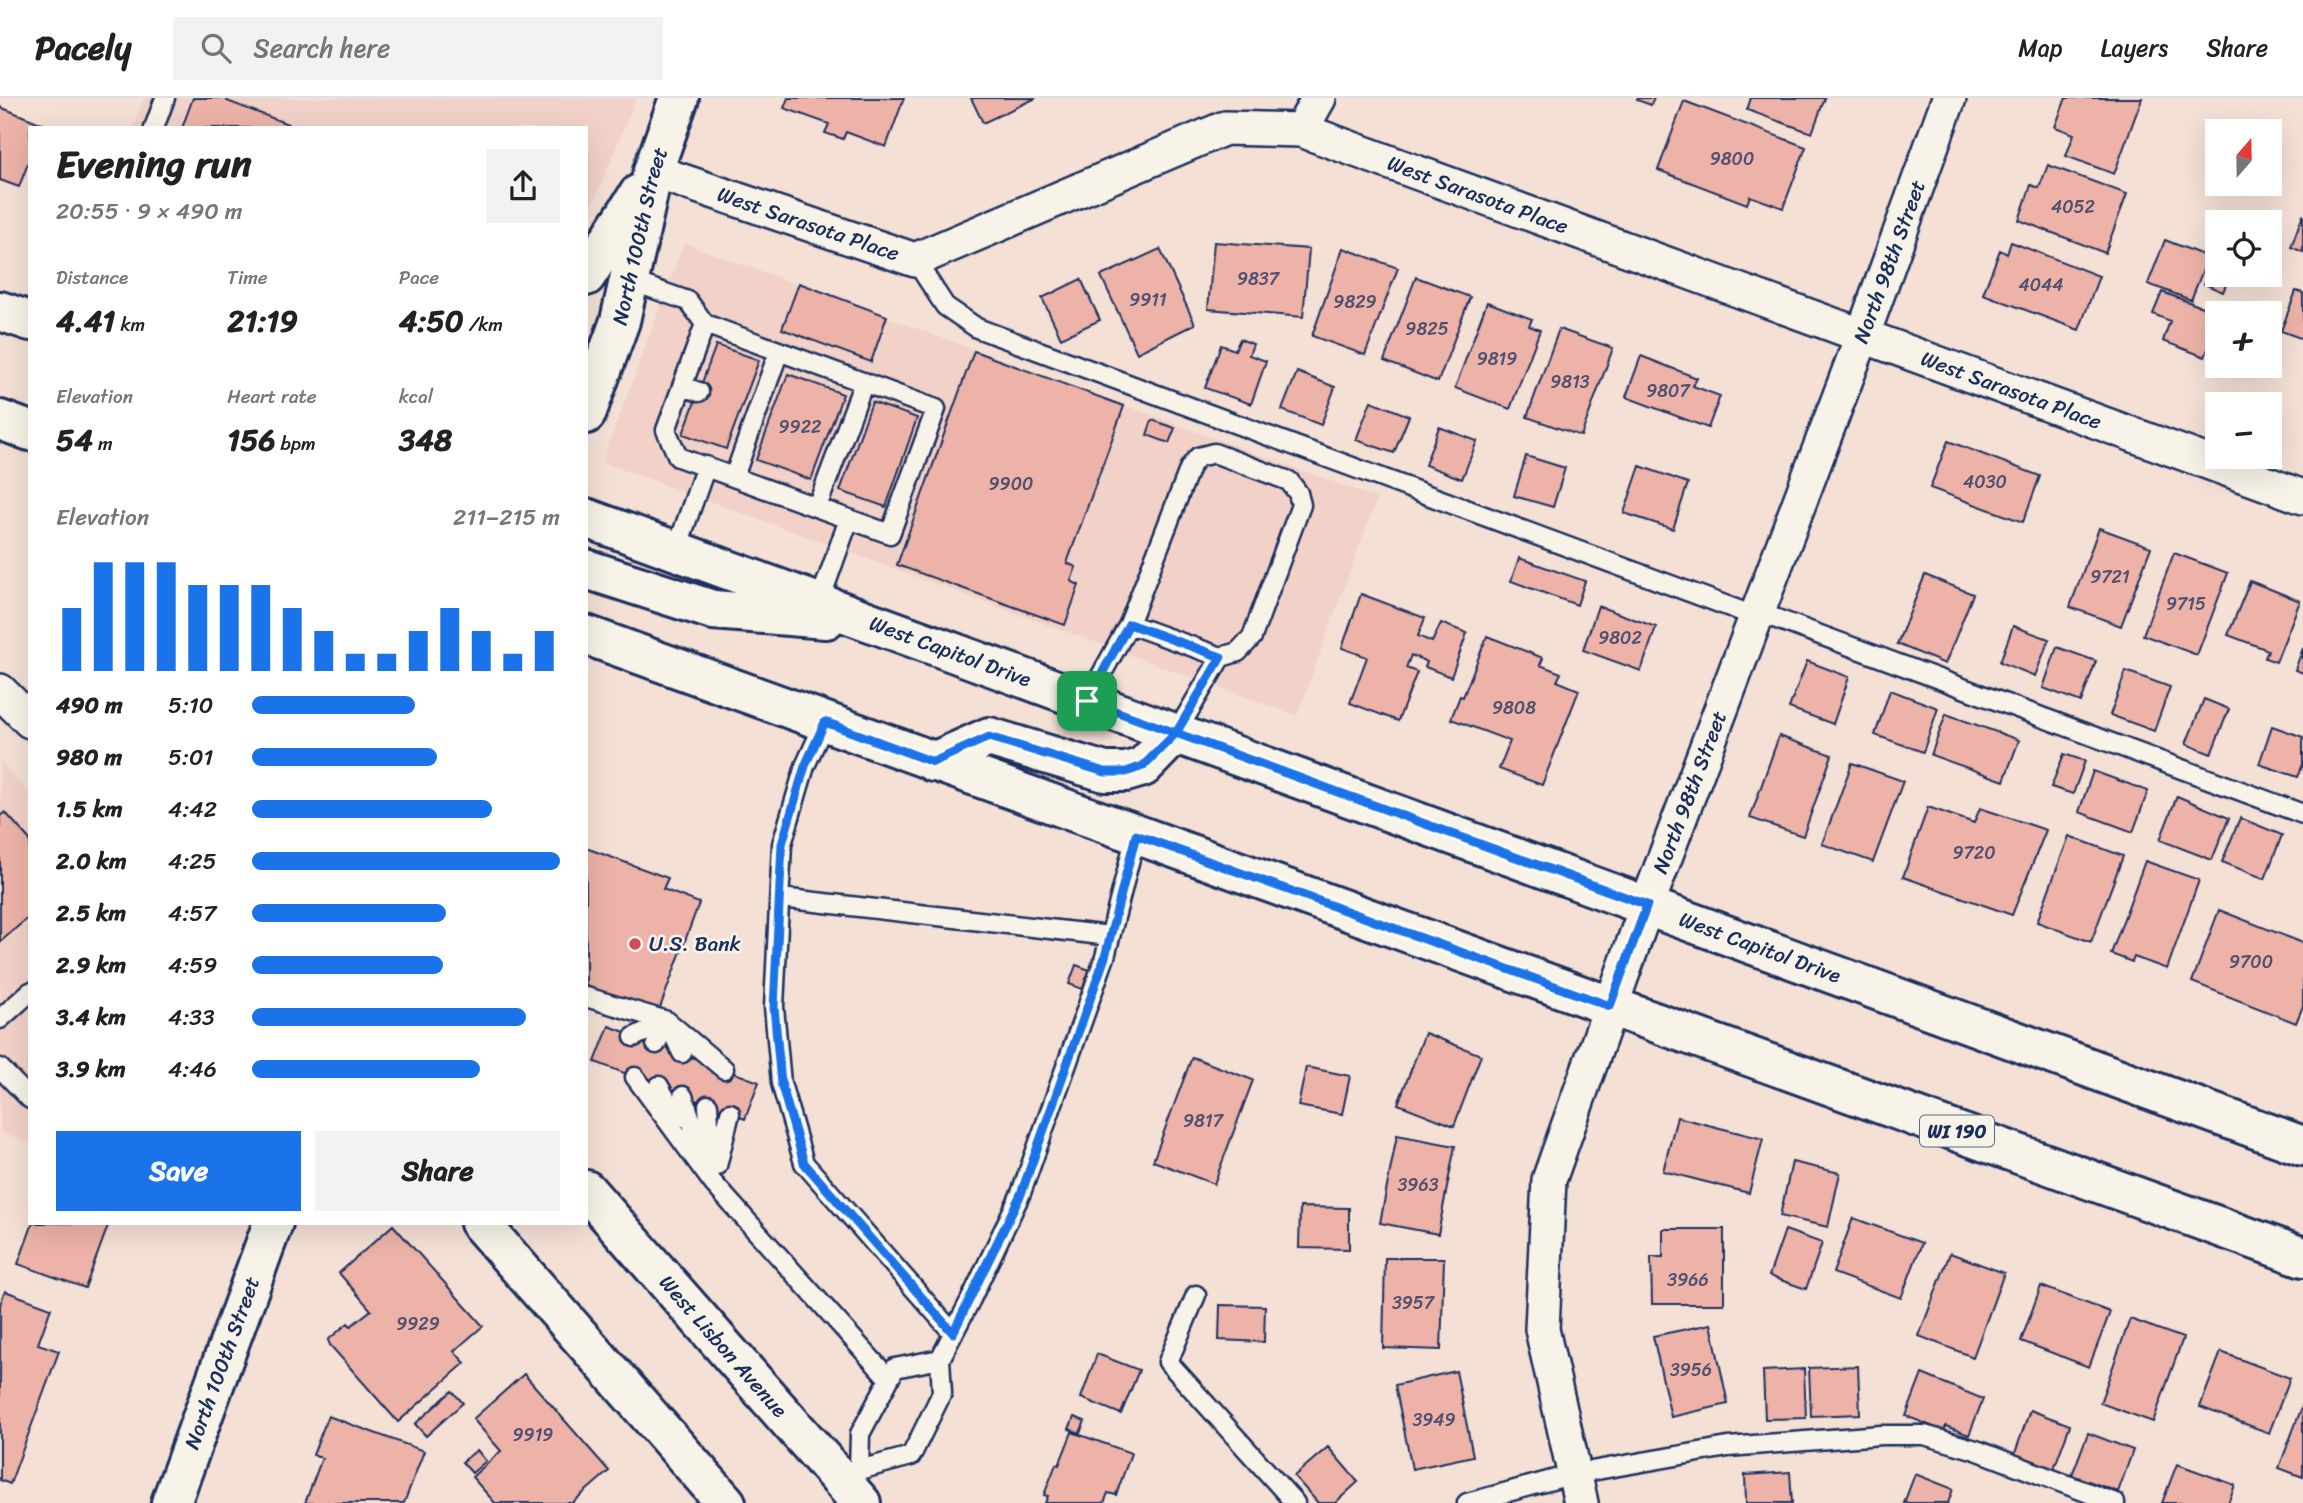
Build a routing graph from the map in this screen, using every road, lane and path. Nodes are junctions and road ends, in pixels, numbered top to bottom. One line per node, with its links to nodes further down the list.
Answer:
1 (165, 98): 5 (lane)
2 (679, 98): 7 (main road, North 100th Street)
3 (1319, 98): 6 (street)
4 (1949, 98): 14 (street, North 98th Street)
5 (155, 126)
6 (1301, 130): 9 (street, West Sarasota Place); 14 (street, West Sarasota Place)
7 (653, 171): 8 (main road); 9 (street, West Sarasota Place); 10 (main road, North 100th Street)
8 (591, 259)
9 (915, 260): 29 (lane)
10 (628, 280): 13 (lane); 17 (main road, North 100th Street)
11 (0, 311): 12 (main road)
12 (28, 320)
13 (705, 324): 15 (lane); 20 (lane)
14 (1862, 337): 22 (street, West Sarasota Place); 29 (street, North 98th Street)
15 (779, 351): 16 (lane); 21 (lane)
16 (864, 382): 23 (lane); 25 (lane)
17 (588, 409)
18 (0, 420): 19 (main road)
19 (28, 430)
20 (706, 467): 21 (lane); 26 (lane)
21 (734, 477): 23 (lane)
22 (2303, 497)
23 (817, 507): 25 (lane)
24 (588, 519): 26 (main road, West Capitol Drive)
25 (849, 519): 28 (lane)
26 (676, 551): 28 (main road, West Capitol Drive)
27 (588, 570): 30 (main road)
28 (819, 603): 30 (main road, West Capitol Drive)
29 (1757, 614): 40 (lane); 43 (street, North 98th Street)
30 (877, 624): 35 (main road, West Capitol Drive)
31 (1129, 624): 33 (lane); 33 (lane); 35 (lane)
32 (588, 636): 37 (main road, WI 190)
33 (1221, 657): 38 (lane)
34 (0, 691): 36 (street)
35 (1087, 701): 38 (main road, West Capitol Drive)
36 (28, 719)
37 (825, 722): 39 (main road, WI 190); 42 (lane)
38 (1176, 733): 39 (main road); 43 (main road, West Capitol Drive)
39 (933, 762): 41 (main road, WI 190)
40 (2303, 814)
41 (1136, 835): 44 (lane); 47 (main road, WI 190)
42 (781, 898): 44 (lane); 69 (lane)
43 (1647, 905): 47 (street, North 98th Street); 62 (main road, West Capitol Drive)
44 (1110, 936): 69 (lane)
45 (28, 994): 48 (lane)
46 (588, 998): 49 (lane)
47 (1610, 1006): 67 (main road, WI 190); 73 (street, North 98th Street)
48 (0, 1019)
49 (667, 1021): 50 (lane); 51 (lane); 52 (lane); 53 (lane); 55 (lane)
50 (634, 1037)
51 (656, 1044)
52 (682, 1053)
53 (704, 1062)
54 (0, 1068): 59 (lane)
55 (724, 1069)
56 (635, 1077): 63 (lane)
57 (659, 1086): 63 (lane)
58 (683, 1096): 63 (lane)
59 (28, 1097)
60 (708, 1105): 63 (lane)
61 (730, 1113): 63 (lane)
62 (2303, 1146)
63 (713, 1183): 71 (lane)
64 (588, 1193): 72 (main road, West Lisbon Avenue)
65 (270, 1225): 74 (main road, North 100th Street)
66 (482, 1225): 75 (main road)
67 (2303, 1257)
68 (1196, 1295): 76 (lane)
69 (953, 1333): 70 (lane)
70 (940, 1359): 71 (lane); 72 (lane)
71 (890, 1379): 72 (lane)
72 (856, 1487)
73 (1578, 1488): 77 (lane); 78 (lane)
74 (171, 1503)
75 (726, 1503)
76 (1295, 1503)
77 (1467, 1503)
78 (2115, 1503)

